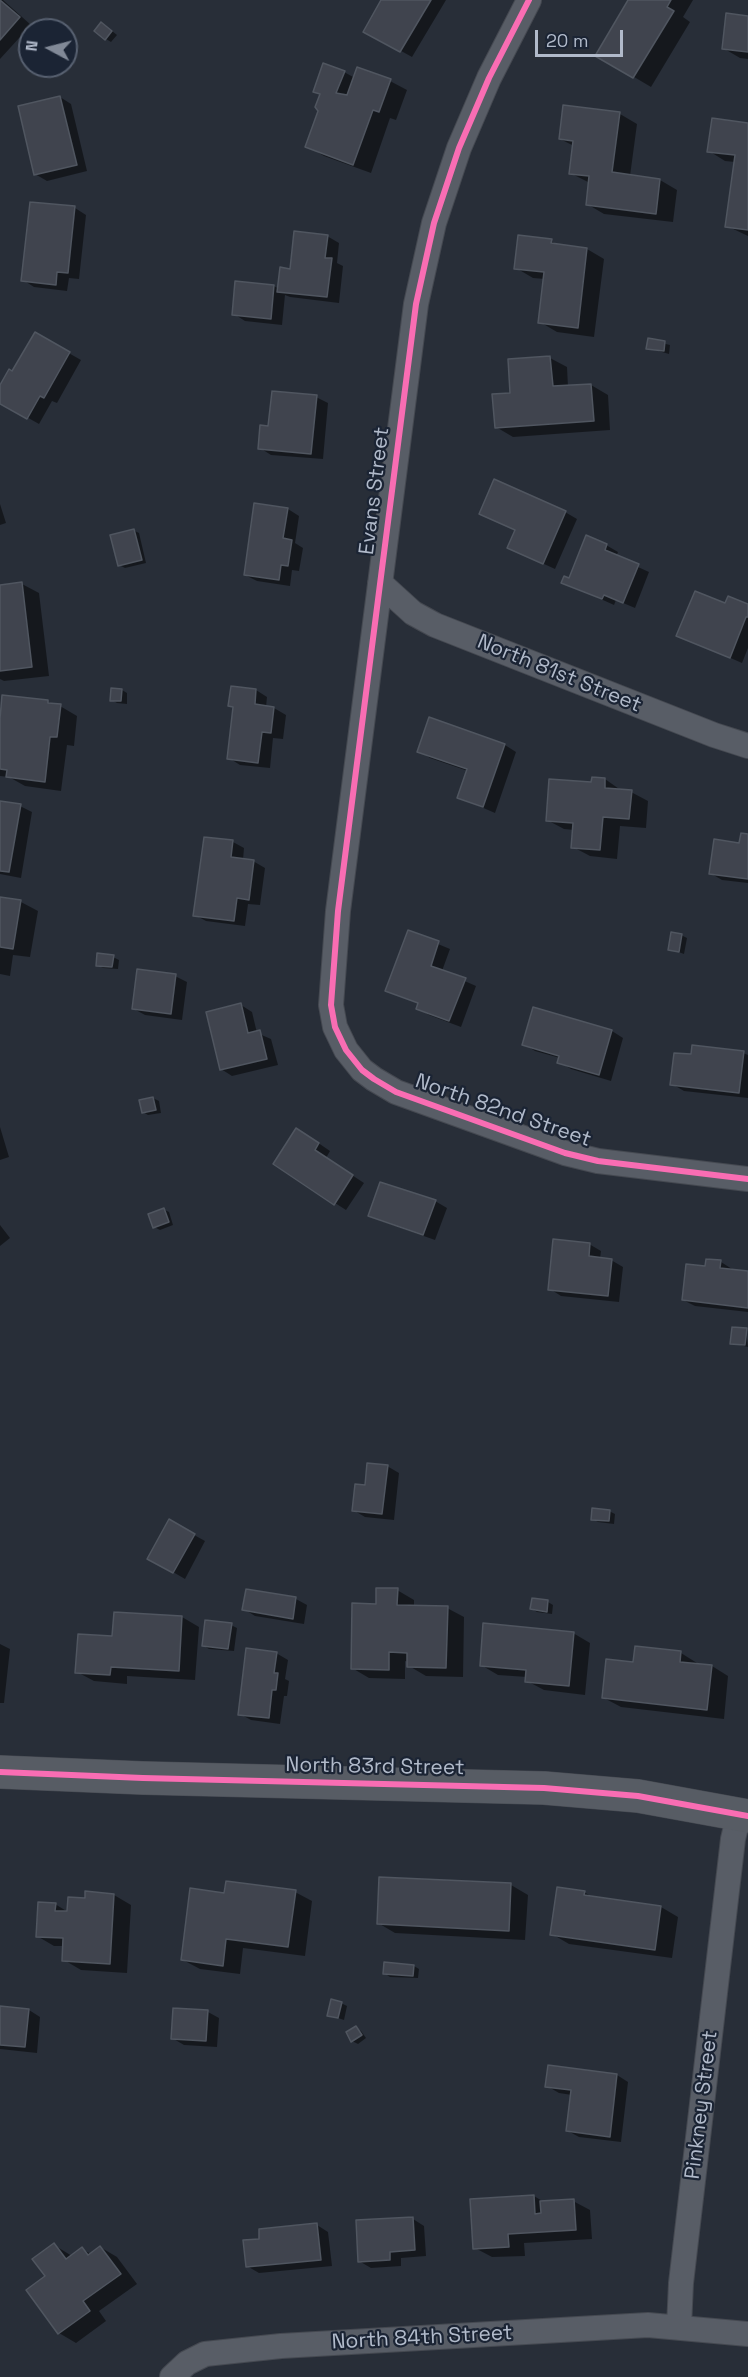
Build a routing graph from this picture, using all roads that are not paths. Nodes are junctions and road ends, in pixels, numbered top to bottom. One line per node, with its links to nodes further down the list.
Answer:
1 (529, 0): 2 (street, Evans Street)
2 (380, 584): 3 (street, North 81st Street); 4 (street, Evans Street)
3 (748, 746)
4 (331, 1005): 5 (street, North 82nd Street)
5 (748, 1179)
6 (0, 1772): 7 (street, North 83rd Street)
7 (743, 1815): 8 (street, Pinkney Street)
8 (679, 2327): 9 (street); 10 (street, North 84th Street)
9 (748, 2334)
10 (172, 2377)

